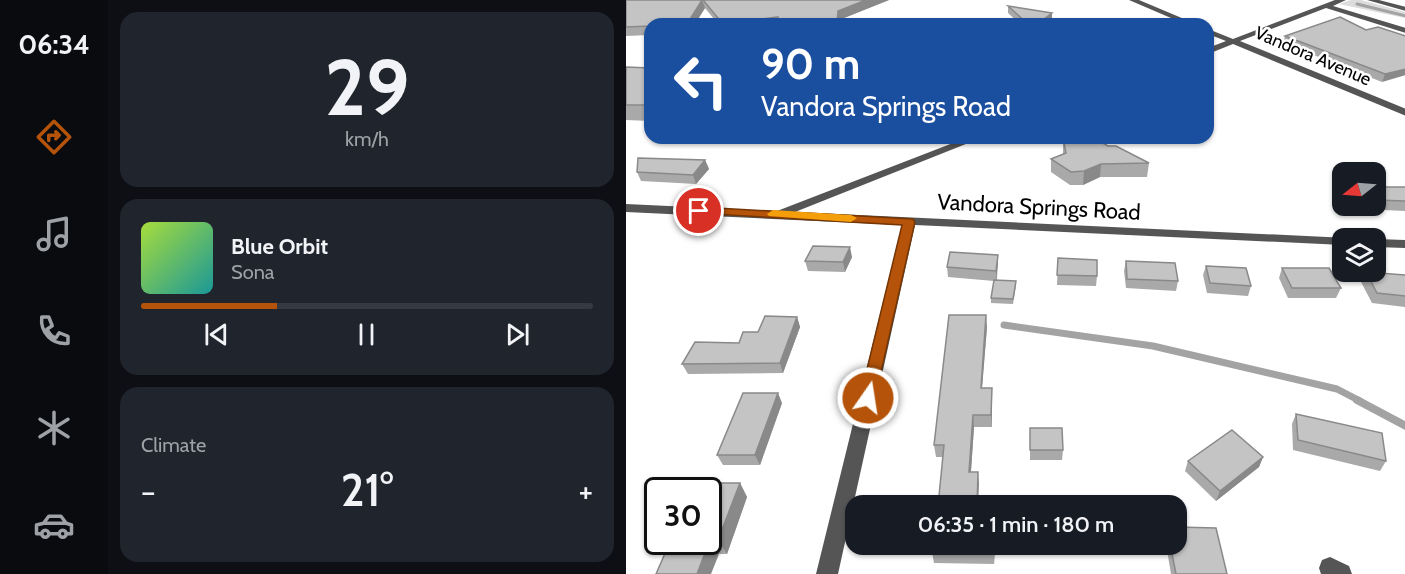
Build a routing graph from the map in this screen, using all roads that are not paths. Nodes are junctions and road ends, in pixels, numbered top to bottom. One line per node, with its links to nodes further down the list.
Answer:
1 (1133, 0): 6 (street)
2 (1342, 0): 4 (street)
3 (1371, 0): 5 (street)
4 (1326, 6): 7 (street); 9 (street)
5 (1406, 9)
6 (1177, 18)
7 (1406, 31)
8 (1214, 33): 9 (street, Vandora Avenue)
9 (1233, 41): 10 (street); 11 (street, Vandora Avenue)
10 (1214, 49)
11 (1406, 113)
12 (960, 144): 14 (street)
13 (626, 208): 14 (street, Vandora Springs Road)
14 (778, 214): 15 (street, Vandora Springs Road)
15 (909, 222): 16 (street, Vandora Springs Road); 19 (street)
16 (1332, 241)
17 (1386, 243): 18 (street)
18 (1406, 244)
19 (827, 574)

